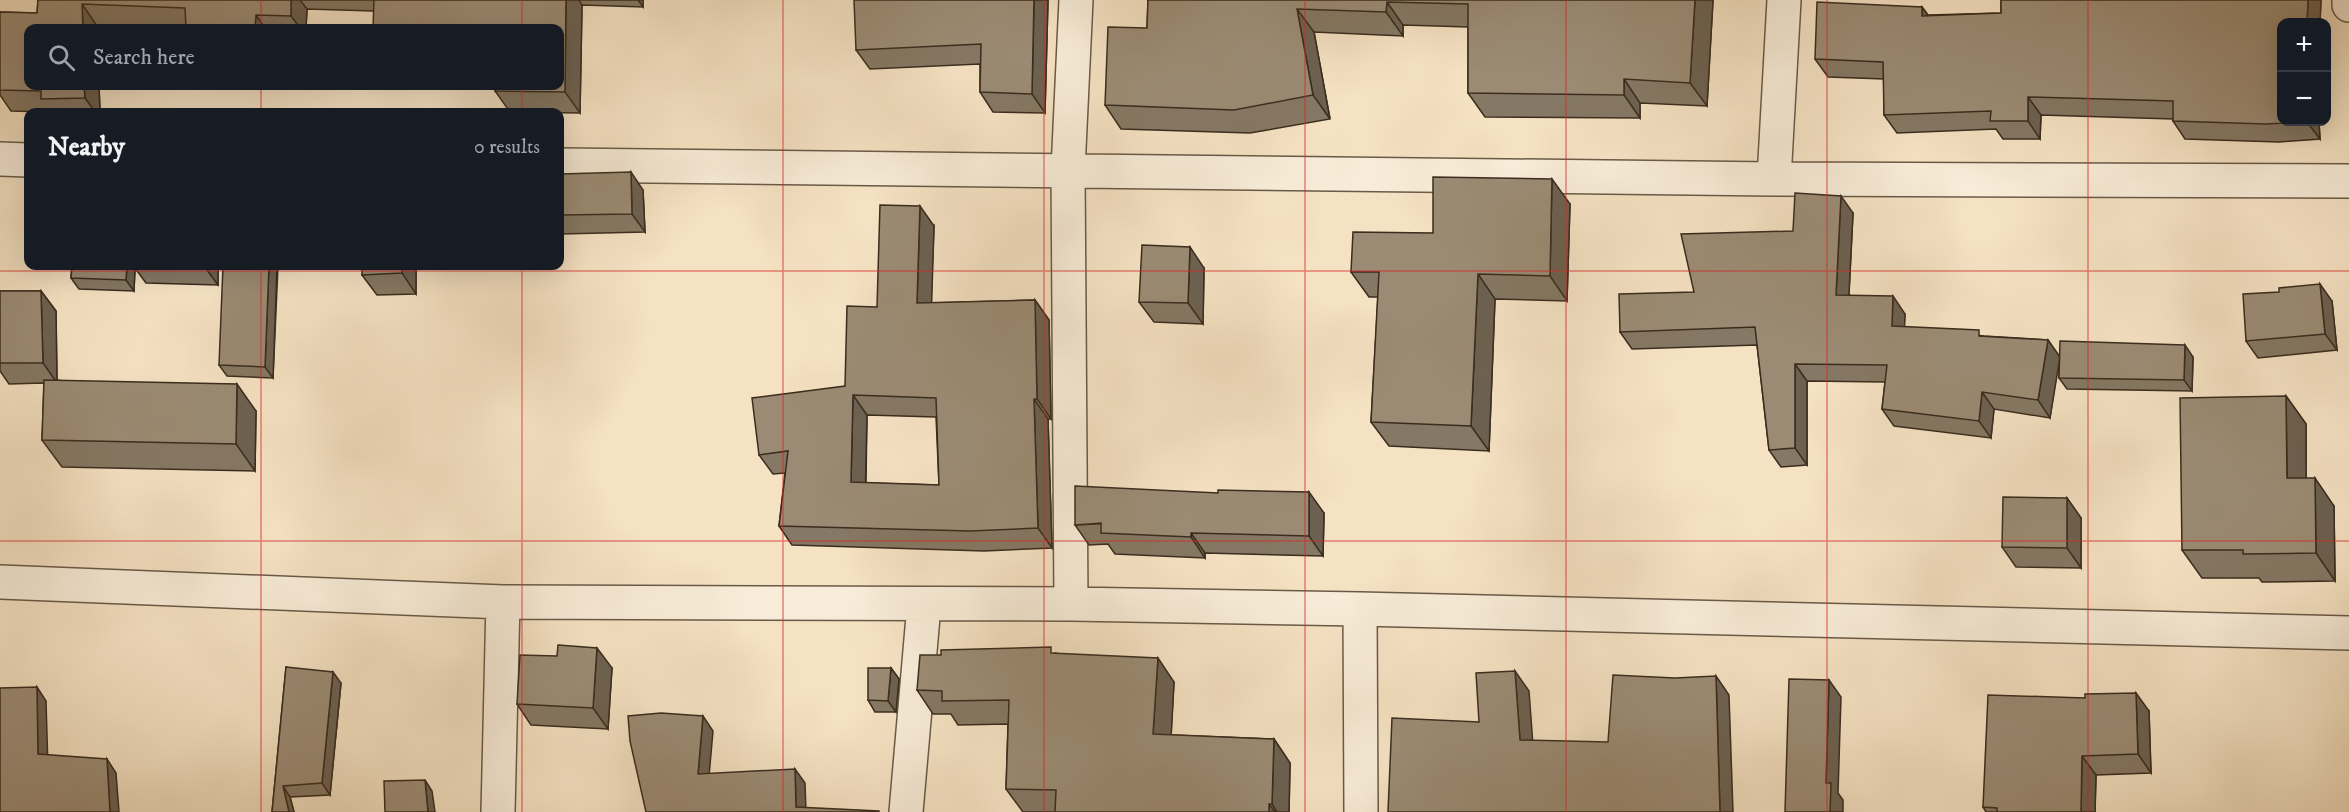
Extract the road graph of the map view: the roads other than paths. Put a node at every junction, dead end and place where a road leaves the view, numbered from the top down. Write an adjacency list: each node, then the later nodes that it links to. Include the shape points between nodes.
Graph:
1 (1076, 0): 8 (street)
2 (1784, 0): 9 (street)
3 (2349, 0): 4 (street)
4 (2349, 5)
5 (0, 159): 6 (street)
6 (24, 160)
7 (564, 165): 8 (street)
8 (1068, 170): 9 (street); 13 (street)
9 (1774, 179): 10 (street)
10 (2349, 181)
11 (0, 582): 12 (street)
12 (503, 602): 14 (street); 17 (street)
13 (1071, 604): 14 (street); 15 (street)
14 (924, 605): 18 (street)
15 (1360, 609): 16 (street); 19 (street)
16 (2349, 633)
17 (498, 812)
18 (906, 812)
19 (1361, 812)

